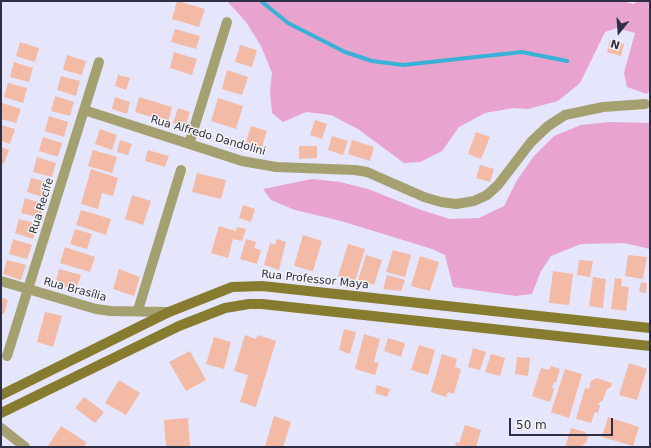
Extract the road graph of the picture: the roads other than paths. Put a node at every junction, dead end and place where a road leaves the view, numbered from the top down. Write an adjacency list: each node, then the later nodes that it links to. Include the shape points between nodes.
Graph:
1 (226, 22): 5 (street)
2 (99, 62): 4 (street, Rua Recife)
3 (645, 104): 5 (street, Rua Alfredo Dandolini, via 603,107 565,115 531,142 498,185 487,195 474,201 456,204 424,197 366,172 259,165)
4 (84, 110): 5 (street, Rua Alfredo Dandolini); 8 (street, Rua Recife)
5 (189, 144)
6 (181, 170): 11 (street)
7 (1, 281): 8 (street, Rua Brasília)
8 (28, 289): 11 (street, Rua Brasília, via 96,309); 20 (street, Rua Recife)
9 (319, 292): 10 (main road, Rua Professor Maya); 12 (main road); 13 (main road, Rua Professor Maya, via 262,286 232,287)
10 (441, 305): 14 (main road); 15 (main road, Rua Professor Maya)
11 (138, 310): 13 (street, Rua Brasília)
12 (318, 310): 14 (main road); 16 (main road, via 249,304 225,308)
13 (169, 312): 16 (main road); 21 (main road, Rua Professor Maya)
14 (440, 323): 18 (main road)
15 (621, 325): 17 (main road, Rua Professor Maya); 18 (main road)
16 (179, 326): 22 (main road)
17 (650, 328)
18 (619, 343): 19 (main road)
19 (650, 346)
20 (7, 356)
21 (79, 357): 22 (main road); 23 (main road, Rua Professor Maya)
22 (87, 372): 24 (main road)
23 (1, 395)
24 (1, 413)
25 (1, 428): 26 (street)
26 (25, 447)

